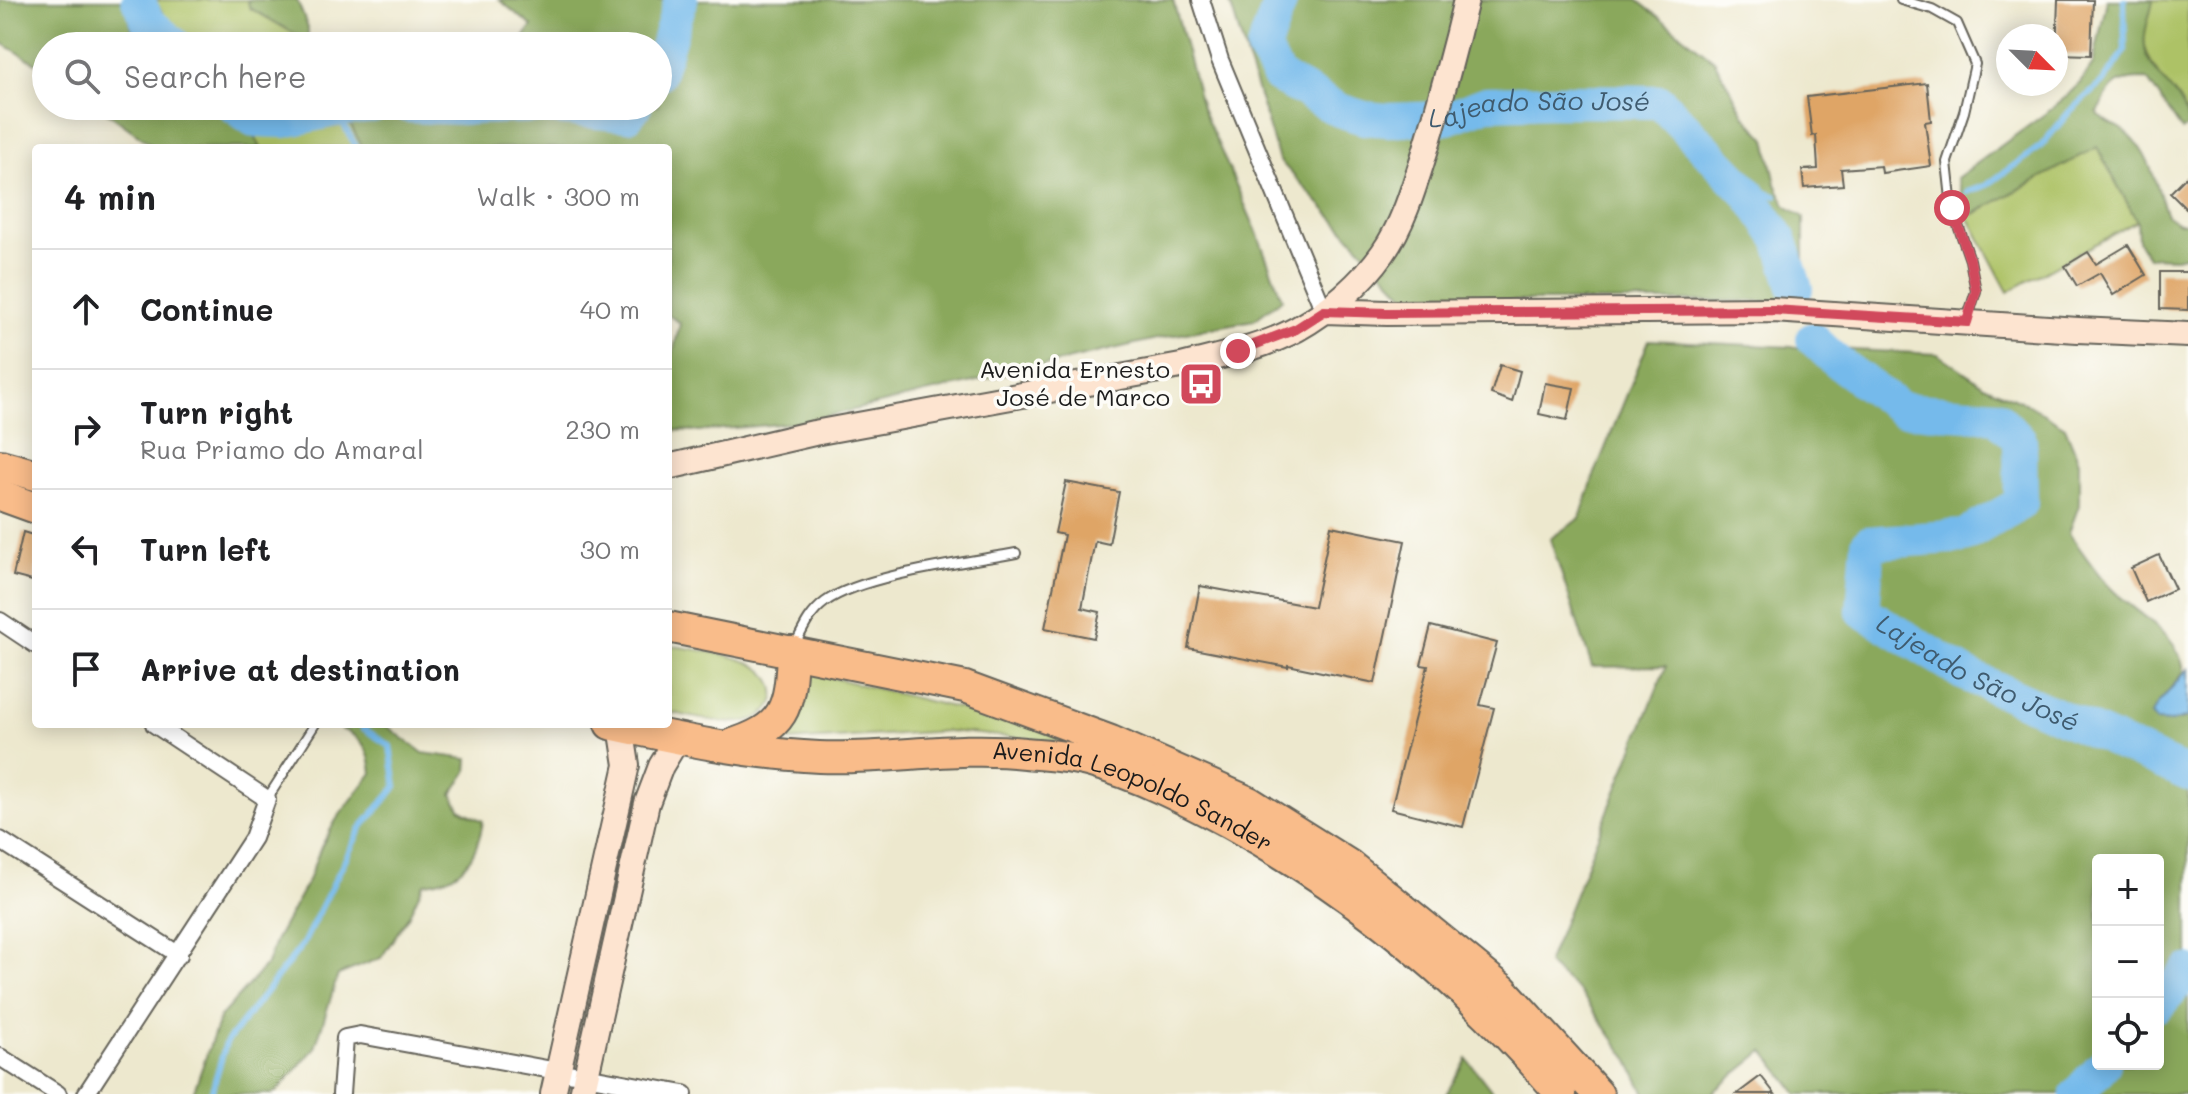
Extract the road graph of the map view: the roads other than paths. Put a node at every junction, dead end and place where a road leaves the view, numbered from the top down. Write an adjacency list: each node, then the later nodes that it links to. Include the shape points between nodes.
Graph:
1 (1201, 0): 4 (street, via 1220,60)
2 (1466, 0): 4 (street, via 1405,213 1383,253)
3 (1901, 0): 5 (lane, via 1957,23 1975,64 1947,162 1952,208 1976,291)
4 (1324, 311): 5 (street, via 1773,310); 8 (street, via 1270,340 1181,366 814,433)
5 (1967, 322): 6 (street)
6 (2188, 335)
7 (0, 465): 9 (highway)
8 (672, 466)
9 (32, 474)
10 (0, 495): 11 (highway)
11 (32, 507)
12 (1016, 553): 16 (lane, via 860,585 809,616)
13 (0, 621): 15 (street)
14 (672, 628): 16 (highway, Avenida Leopoldo Sander)
15 (32, 642)
16 (792, 651): 22 (highway, via 787,704 779,718 764,732); 34 (highway, Avenida Leopoldo Sander, via 965,687 1111,741 1249,802 1349,865 1468,960 1503,990)
17 (160, 728): 23 (street)
18 (312, 728): 23 (lane)
19 (617, 728): 27 (street, via 627,765)
20 (630, 728): 21 (highway, Avenida Leopoldo Sander)
21 (678, 738): 22 (highway, Avenida Leopoldo Sander); 28 (street, via 647,803)
22 (724, 747): 33 (highway, Avenida Leopoldo Sander, via 822,757 982,749 1024,753 1091,762 1169,790 1297,862 1395,932 1469,996)
23 (267, 799): 25 (street, via 253,838)
24 (0, 840): 25 (street)
25 (179, 955): 30 (street)
26 (0, 1057): 29 (street)
27 (555, 1083): 28 (street); 31 (street, via 360,1035 345,1038)
28 (583, 1086): 32 (street)
29 (58, 1094)
30 (86, 1094)
31 (341, 1094)
32 (684, 1094)
33 (1561, 1094)
34 (1598, 1094)

